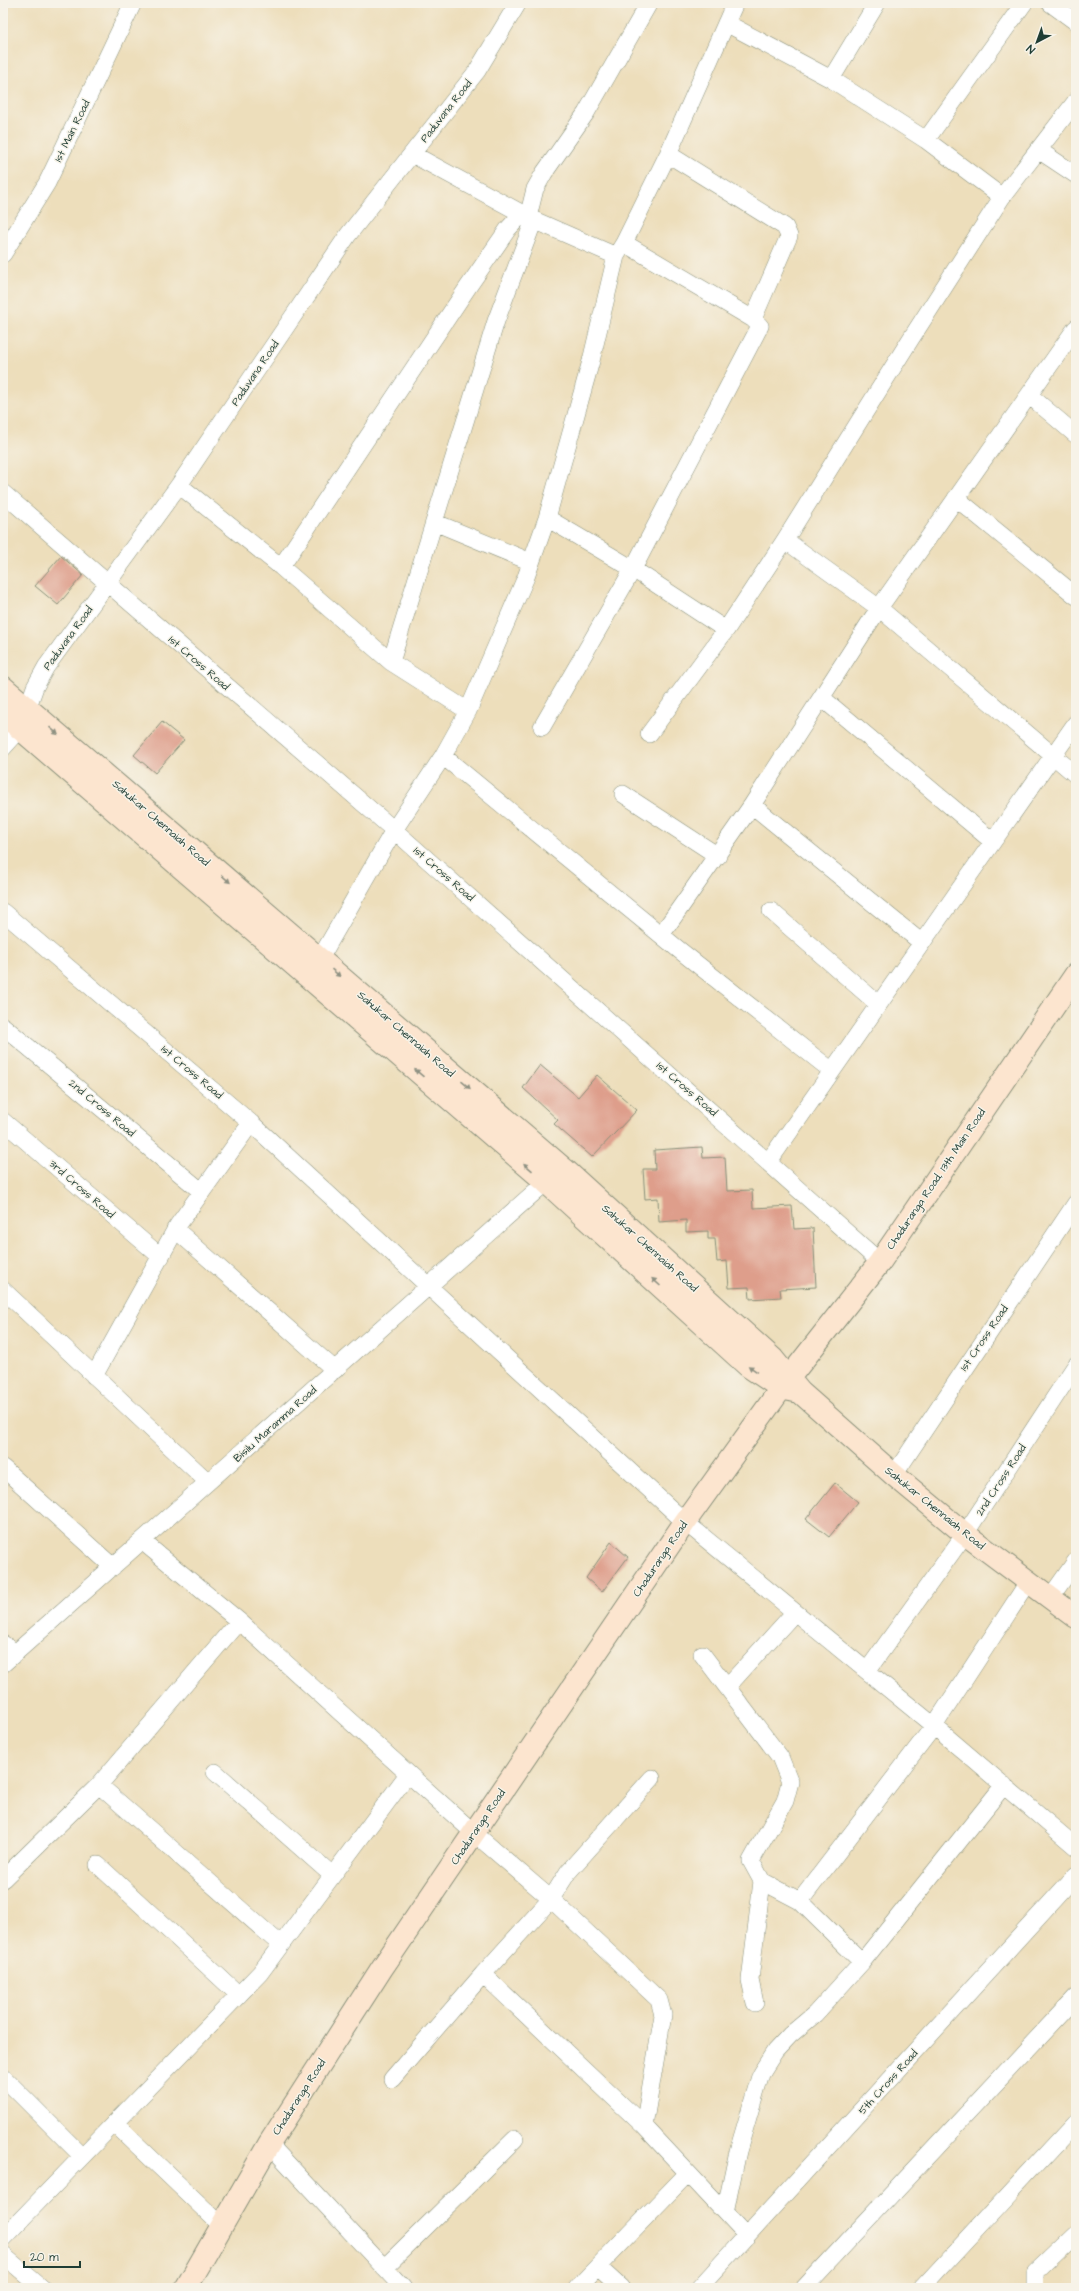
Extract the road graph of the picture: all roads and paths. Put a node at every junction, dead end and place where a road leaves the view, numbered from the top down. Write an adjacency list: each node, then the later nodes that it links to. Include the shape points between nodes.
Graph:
1 (133, 3): 20 (street, 1st Main Road, via 47,183)
2 (518, 3): 14 (street, Paduvana Road, via 477,71)
3 (649, 3): 18 (street, via 586,112 544,173 535,189)
4 (735, 3): 9 (street)
5 (877, 3): 10 (street)
6 (1024, 3): 12 (street)
7 (1050, 3): 8 (street)
8 (1076, 22)
9 (726, 23): 10 (street); 15 (street)
10 (831, 80): 12 (street)
11 (1076, 101): 13 (street)
12 (926, 140): 17 (street)
13 (1040, 150): 16 (street); 17 (street)
14 (412, 154): 18 (street); 25 (street, Paduvana Road, via 348,235)
15 (668, 154): 19 (street); 21 (street, via 785,227 789,236)
16 (1076, 175)
17 (1002, 197): 30 (street)
18 (528, 217): 19 (street); 29 (street); 32 (street, via 508,229)
19 (620, 249): 21 (street); 28 (street)
20 (3, 254)
21 (753, 319): 33 (street, via 760,326)
22 (1076, 328): 23 (street)
23 (1029, 395): 24 (street); 27 (street)
24 (1076, 435)
25 (179, 485): 32 (street); 34 (street, Paduvana Road)
26 (3, 493): 34 (street, 1st Cross Road)
27 (956, 498): 35 (street); 36 (street)
28 (547, 518): 31 (street); 33 (street)
29 (434, 522): 31 (street); 38 (street)
30 (785, 540): 36 (street); 37 (street)
31 (532, 562): 42 (street)
32 (281, 567): 38 (street)
33 (633, 569): 37 (street); 45 (street)
34 (107, 584): 41 (street, Paduvana Road, via 46,667 35,687); 54 (street, 1st Cross Road)
35 (1076, 596)
36 (879, 608): 40 (street); 50 (street)
37 (726, 630): 47 (street)
38 (391, 662): 42 (street)
39 (3, 687): 41 (street, Sahukar Chennaiah Road)
40 (822, 698): 53 (street); 55 (street)
41 (28, 709): 46 (street, Paduvana Road); 61 (street, Sahukar Chennaiah Road, one-way to 61)
42 (468, 711): 49 (street)
43 (3, 714): 46 (street, Sahukar Chennaiah Road)
44 (1076, 723): 50 (street)
45 (542, 726)
46 (20, 729): 48 (street, Paduvana Road); 61 (street, Sahukar Chennaiah Road)
47 (649, 734)
48 (3, 748)
49 (443, 756): 54 (street); 59 (street)
50 (1052, 756): 51 (street); 55 (street)
51 (1076, 775)
52 (623, 794): 56 (street)
53 (752, 805): 56 (street); 60 (street)
54 (394, 830): 61 (street); 68 (street, 1st Cross Road)
55 (992, 841): 60 (street)
56 (718, 856): 59 (street)
57 (771, 911): 63 (street)
58 (3, 912): 67 (street, 1st Cross Road)
59 (661, 935): 65 (street)
60 (922, 943): 63 (street)
61 (314, 968): 69 (street, Sahukar Chennaiah Road, one-way to 61); 80 (street, Sahukar Chennaiah Road, one-way to 80, via 564,1169 773,1360)
62 (1076, 974): 74 (street, Chaduranga Road, 13th Main Road)
63 (878, 1004): 65 (street)
64 (3, 1026): 70 (street, 2nd Cross Road)
65 (832, 1071): 68 (street)
66 (3, 1122): 73 (street, 3rd Cross Road)
67 (251, 1123): 70 (street); 75 (street, 1st Cross Road)
68 (769, 1161): 74 (street, 1st Cross Road)
69 (546, 1182): 75 (street, Bisilu Maramma Road); 80 (street, Sahukar Chennaiah Road, one-way to 69, via 748,1366)
70 (201, 1191): 72 (street)
71 (1076, 1203): 82 (street, 1st Cross Road)
72 (175, 1229): 73 (street); 78 (street)
73 (161, 1257): 79 (street)
74 (880, 1262): 80 (street, Chaduranga Road, 13th Main Road)
75 (429, 1287): 78 (street, Bisilu Maramma Road); 84 (street, 1st Cross Road)
76 (3, 1290): 79 (street)
77 (1076, 1365): 85 (street, 2nd Cross Road)
78 (335, 1370): 83 (street, Bisilu Maramma Road)
79 (94, 1376): 83 (street)
80 (790, 1386): 82 (street, Sahukar Chennaiah Road); 84 (street, Chaduranga Road)
81 (3, 1468): 88 (street)
82 (894, 1475): 85 (street, Sahukar Chennaiah Road)
83 (208, 1482): 86 (street, Bisilu Maramma Road)
84 (685, 1522): 91 (street, 1st Cross Road); 105 (street, Chaduranga Road)
85 (966, 1534): 89 (street, Sahukar Chennaiah Road); 97 (street, 2nd Cross Road)
86 (142, 1541): 88 (street, Bisilu Maramma Road); 93 (street)
87 (1076, 1561): 90 (street)
88 (113, 1567): 94 (street, Bisilu Maramma Road)
89 (1029, 1581): 90 (street, Sahukar Chennaiah Road); 99 (street)
90 (1050, 1598): 92 (street, Sahukar Chennaiah Road)
91 (795, 1612): 97 (street, 1st Cross Road); 98 (street)
92 (1076, 1617)
93 (239, 1621): 101 (street); 103 (street)
94 (10, 1648): 96 (street, Bisilu Maramma Road)
95 (702, 1654): 98 (street)
96 (3, 1664)
97 (867, 1671): 99 (street, 1st Cross Road)
98 (727, 1687): 111 (street, via 780,1757 790,1782 784,1801 751,1861)
99 (934, 1726): 104 (street, 1st Cross Road); 113 (street)
100 (215, 1772): 108 (street)
101 (408, 1774): 105 (street); 108 (street)
102 (652, 1778): 112 (street, via 568,1872)
103 (99, 1785): 110 (street); 114 (street)
104 (1004, 1785): 106 (street, 1st Cross Road); 115 (street)
105 (474, 1833): 112 (street); 126 (street, Chaduranga Road, via 382,1968)
106 (1076, 1847)
107 (98, 1865): 117 (street)
108 (332, 1875): 114 (street)
109 (1076, 1875): 132 (street, 5th Cross Road)
110 (3, 1879)
111 (762, 1881): 113 (street); 119 (street, via 750,1980)
112 (551, 1899): 116 (street); 124 (street, via 659,2000 662,2015)
113 (800, 1902): 115 (street)
114 (281, 1944): 117 (street, via 260,1973)
115 (862, 1962): 129 (street, via 815,2014 790,2035 761,2073 738,2151)
116 (483, 1974): 121 (street); 124 (street)
117 (239, 1995): 123 (street)
118 (1076, 1997): 143 (street)
119 (755, 2003)
120 (3, 2077): 127 (street)
121 (392, 2079)
122 (1076, 2122): 144 (street)
123 (114, 2123): 127 (street); 130 (street)
124 (644, 2126): 128 (street)
125 (515, 2138): 136 (street)
126 (270, 2144): 130 (street, Chaduranga Road); 136 (street)
127 (82, 2156): 133 (street)
128 (688, 2173): 129 (street); 135 (street)
129 (725, 2212): 132 (street)
130 (222, 2226): 138 (street, Chaduranga Road)
131 (1076, 2234): 145 (street, via 1035,2273)
132 (747, 2236): 142 (street, 5th Cross Road)
133 (3, 2238)
134 (3, 2255): 137 (street)
135 (598, 2267): 140 (street); 141 (street)
136 (384, 2268): 139 (street)
137 (42, 2288)
138 (186, 2288)
139 (403, 2288)
140 (577, 2288)
141 (621, 2288)
142 (699, 2288)
143 (804, 2288)
144 (922, 2288)
145 (1035, 2288)

